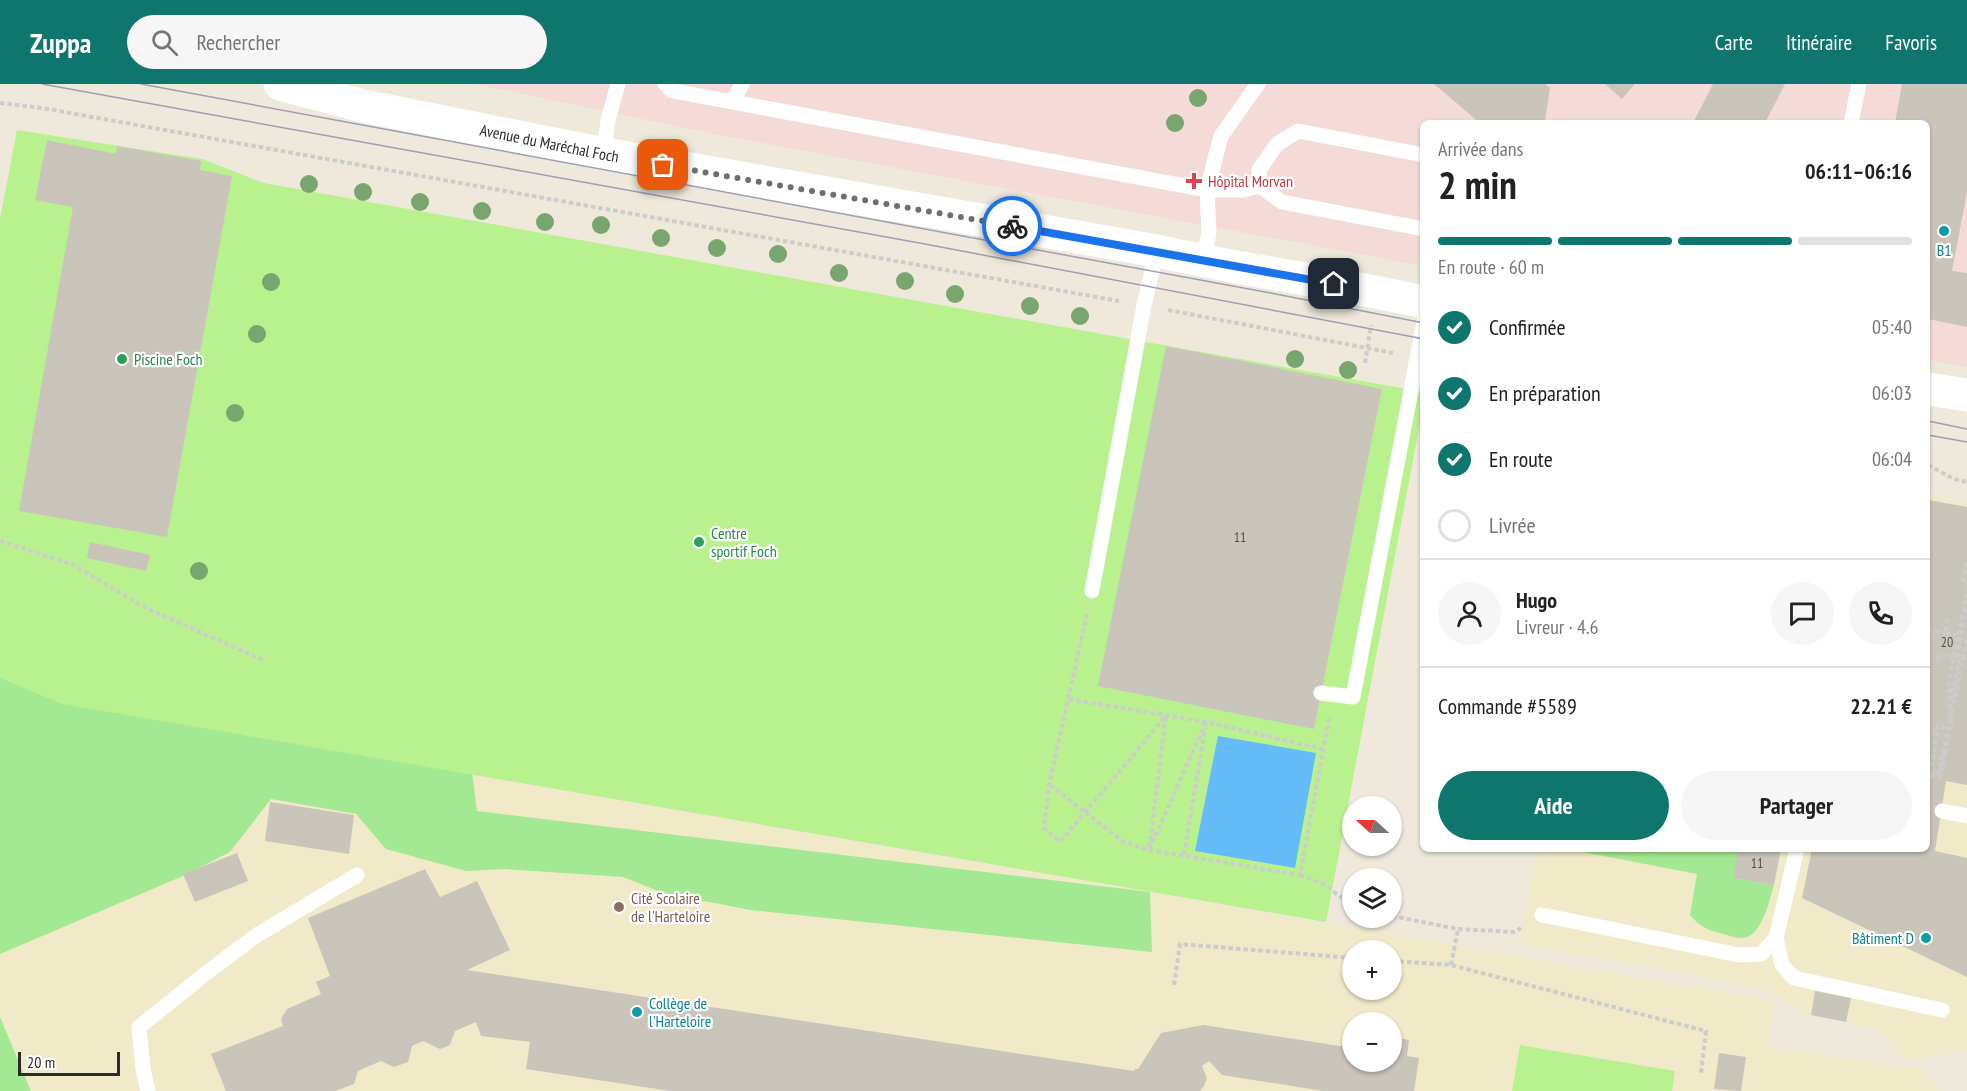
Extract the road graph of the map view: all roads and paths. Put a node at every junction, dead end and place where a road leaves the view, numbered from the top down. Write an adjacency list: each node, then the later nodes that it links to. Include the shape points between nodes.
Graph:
1 (280, 84): 10 (main road, Avenue du Maréchal Foch, via 363,106)
2 (618, 84): 10 (lane)
3 (665, 84): 7 (lane, via 673,91)
4 (742, 84): 7 (lane)
5 (1258, 84): 13 (lane, via 1221,136)
6 (1859, 84): 9 (lane)
7 (733, 102): 13 (lane)
8 (0, 103): 18 (path)
9 (1852, 120)
10 (604, 154): 15 (main road, Avenue du Maréchal Foch)
11 (1420, 154): 12 (lane, via 1298,131 1277,144 1259,170)
12 (1260, 186): 13 (lane); 14 (lane, via 1282,202)
13 (1207, 190): 16 (lane, via 1209,232)
14 (1420, 228)
15 (1157, 251): 16 (main road, Avenue du Maréchal Foch); 18 (lane)
16 (1203, 261): 17 (main road, Avenue du Maréchal Foch)
17 (1420, 301)
18 (1144, 305): 20 (path); 28 (lane)
19 (1420, 340): 20 (lane)
20 (1416, 358): 43 (lane, via 1353,698)
21 (1930, 388): 22 (main road)
22 (1967, 395)
23 (1930, 466): 24 (path)
24 (1967, 482)
25 (0, 541): 42 (path, via 74,565 144,607)
26 (1967, 563): 27 (path, via 1963,584)
27 (1967, 584)
28 (1092, 591): 44 (path)
29 (1967, 595): 35 (path)
30 (1967, 606): 36 (path, via 1957,656 1963,658 1940,779)
31 (1967, 614): 38 (path)
32 (1947, 619): 34 (path)
33 (1930, 632): 34 (path)
34 (1945, 633): 35 (path)
35 (1958, 635): 39 (path)
36 (1967, 636)
37 (1949, 639): 38 (path)
38 (1962, 641): 40 (path)
39 (1954, 656): 40 (path); 41 (path, via 1939,656); 51 (path, via 1941,772)
40 (1963, 657): 47 (path)
41 (1938, 660)
42 (265, 662)
43 (1327, 694): 48 (path)
44 (1069, 699): 45 (path); 52 (path)
45 (1166, 716): 46 (path); 54 (path); 56 (path)
46 (1206, 722): 48 (path); 56 (path); 58 (path)
47 (1946, 728): 49 (path, via 1938,726); 50 (path, via 1938,772)
48 (1323, 749): 60 (path)
49 (1930, 766)
50 (1930, 771)
51 (1930, 777)
52 (1049, 784): 54 (path); 54 (path, via 1044,828 1060,842)
53 (1942, 811): 55 (lane)
54 (1085, 814): 56 (path, via 1124,842)
55 (1967, 816)
56 (1149, 850): 58 (path)
57 (1796, 852): 65 (lane)
58 (1184, 855): 60 (path)
59 (357, 875): 72 (lane, via 257,935 140,1027)
60 (1300, 875): 61 (path, via 1324,884)
61 (1342, 898)
62 (1542, 915): 64 (path, via 1514,932); 65 (lane, via 1739,955 1761,954)
63 (1402, 918): 64 (path)
64 (1458, 929): 68 (path)
65 (1776, 938): 70 (lane, via 1782,965 1794,978)
66 (1342, 957): 69 (path, via 1180,944)
67 (1402, 962): 68 (path)
68 (1450, 965): 71 (path, via 1706,1031)
69 (1174, 985)
70 (1942, 1010)
71 (1701, 1073)
72 (148, 1091)

